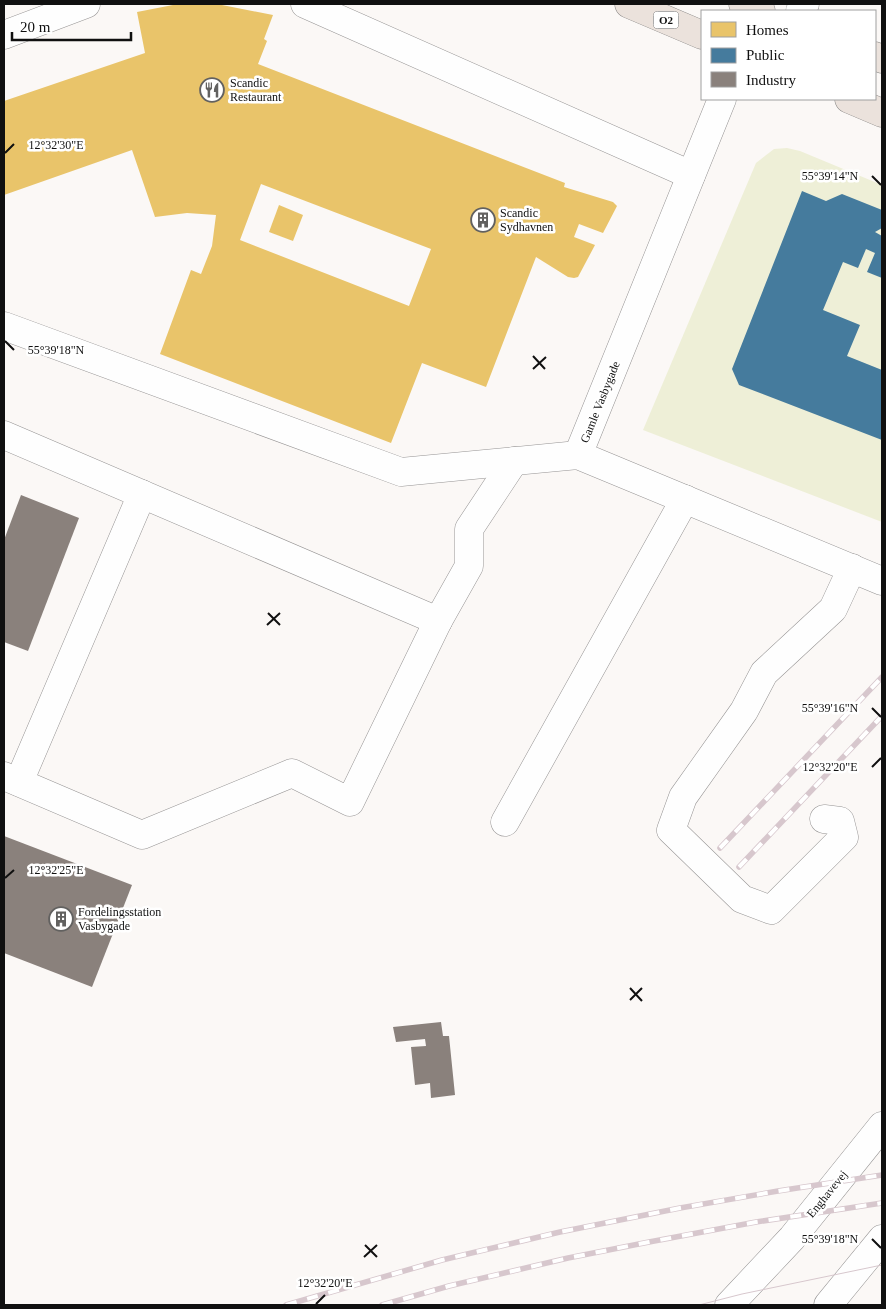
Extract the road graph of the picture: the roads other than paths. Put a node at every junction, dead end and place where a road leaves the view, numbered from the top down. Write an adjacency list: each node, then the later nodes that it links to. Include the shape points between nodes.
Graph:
1 (86, 4): 6 (street)
2 (305, 4): 11 (street)
3 (629, 4): 7 (main road, O2)
4 (743, 4): 5 (main road)
5 (758, 10)
6 (4, 35)
7 (701, 35)
8 (722, 100): 11 (street, Gamle Vasbygade)
9 (851, 100): 10 (main road)
10 (882, 113)
11 (691, 175): 14 (street, Gamle Vasbygade)
12 (4, 326): 15 (street, via 402,472)
13 (4, 435): 16 (street)
14 (578, 455): 15 (street); 17 (street, Gamle Vasbygade)
15 (514, 461): 20 (street, via 469,529 469,566)
16 (142, 494): 20 (street); 21 (street)
17 (685, 499): 18 (street, Gamle Vasbygade); 23 (street)
18 (852, 568): 19 (street, Gamle Vasbygade); 22 (street, via 834,610 764,673 744,711 684,797 671,830 742,899 771,910 844,837 840,820)
19 (882, 581)
20 (438, 621): 21 (street, via 350,802 292,773 142,835)
21 (11, 779)
22 (824, 819)
23 (505, 822)
24 (882, 1126): 26 (street, Enghavevej, via 792,1238)
25 (882, 1240): 27 (street)
26 (729, 1305)
27 (828, 1305)

